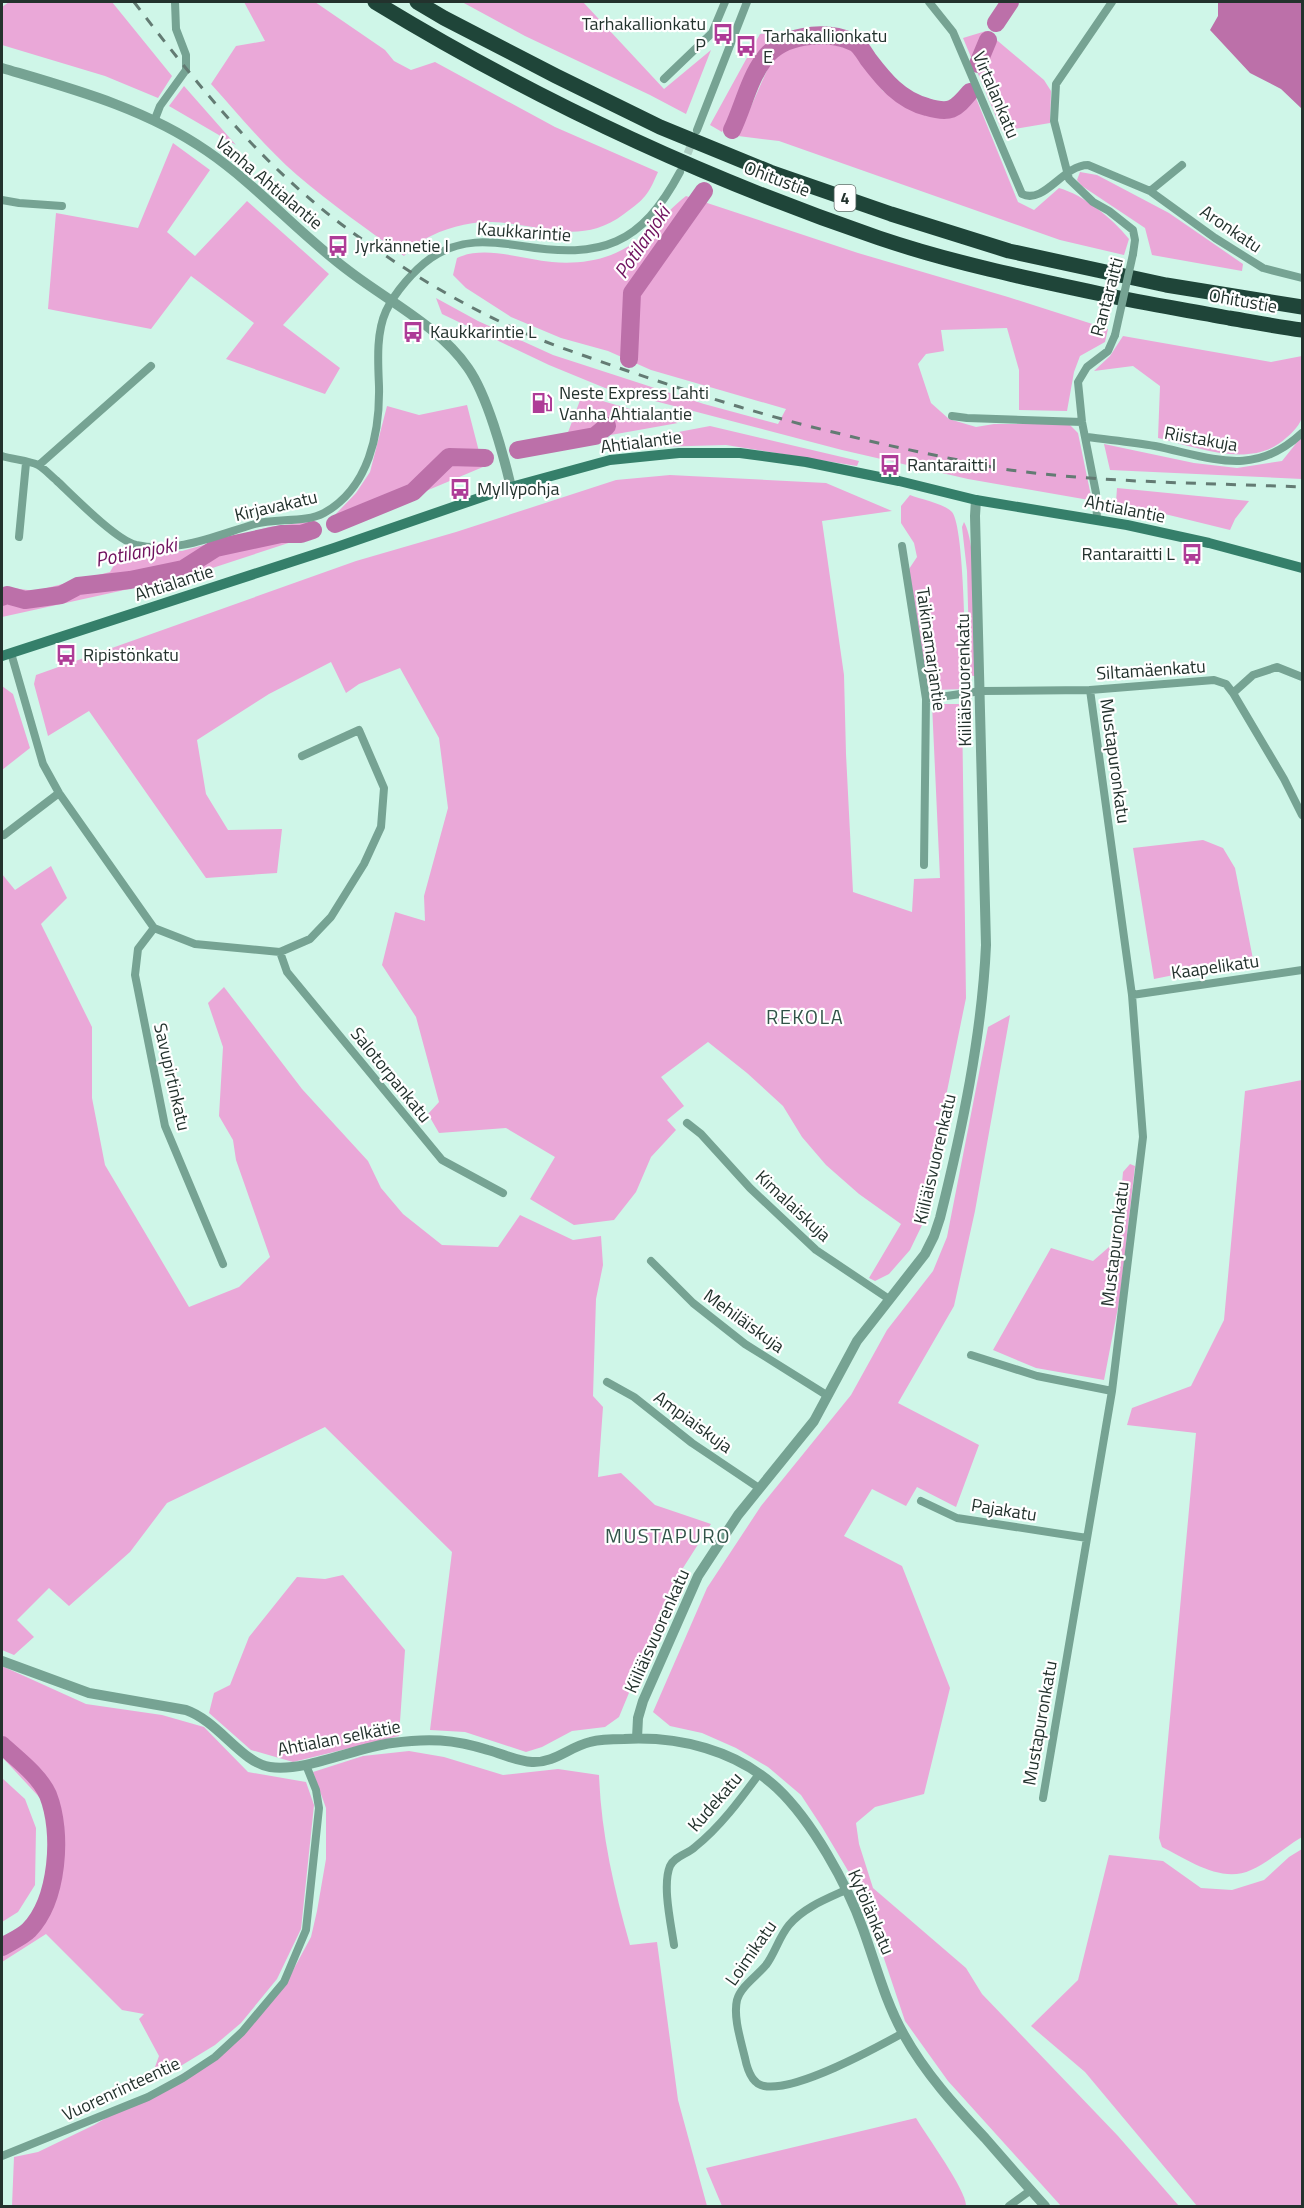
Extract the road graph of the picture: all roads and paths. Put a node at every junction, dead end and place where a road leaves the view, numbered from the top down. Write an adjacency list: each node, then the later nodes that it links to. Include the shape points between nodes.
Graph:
1 (175, 2): 10 (street, via 176,29 186,55 186,70)
2 (375, 2): 21 (highway, Ohitustie / 4, via 545,99 758,193 881,238 1003,273 1162,307)
3 (417, 2): 20 (highway, Ohitustie / 4, via 660,127 770,172 891,214 1009,251 1166,285)
4 (725, 2): 9 (street, via 712,33)
5 (747, 2): 11 (street)
6 (928, 2): 14 (street, Virtalankatu, via 953,32 1022,194 1034,196)
7 (1112, 2): 14 (street, via 1056,84 1054,121)
8 (2, 68): 10 (street, Vanha Ahtialantie)
9 (664, 78)
10 (155, 119): 19 (street, Vanha Ahtialantie, via 207,151 347,270)
11 (697, 130)
12 (1182, 165): 15 (street)
13 (680, 172): 19 (street, Kaukkarintie, via 649,219 629,235 605,246 578,251 478,241 458,244 431,258 413,274)
14 (1066, 172): 15 (street, Aronkatu, via 1088,165); 24 (street, Rantaraitti, bridge, via 1092,202 1133,230 1135,240 1115,335 1108,351 1087,367 1078,382)
15 (1150, 191): 18 (street, Aronkatu, via 1263,268)
16 (2, 200): 17 (street)
17 (62, 206)
18 (1302, 278)
19 (392, 303): 29 (street, Kirjavakatu, via 380,340 374,446 365,471 336,505 321,514 259,523 183,545 147,547 132,544 117,534); 30 (street, Vanha Ahtialantie, via 447,343 470,370 492,423)
20 (1302, 306)
21 (1302, 330)
22 (151, 366): 29 (street)
23 (952, 416): 24 (street)
24 (1082, 422): 26 (street, Rantaraitti)
25 (1302, 433): 26 (street, Riistakuja, via 1282,450 1255,460 1231,462)
26 (1087, 437): 32 (street, Rantaraitti)
27 (2, 456): 28 (street)
28 (26, 463): 29 (street); 33 (street)
29 (39, 465)
30 (511, 487): 31 (main road, Ahtialantie, via 610,460 679,453 741,453 806,462); 36 (main road, Ahtialantie)
31 (976, 500): 32 (main road, Ahtialantie); 39 (street, Kiiliäisvuorenkatu)
32 (1097, 520): 35 (main road, Ahtialantie, via 1209,543)
33 (19, 537)
34 (902, 546): 41 (street, Taikinamarjantie)
35 (1302, 568)
36 (6, 655): 43 (street, via 43,764)
37 (1302, 677): 40 (street, via 1277,667 1253,675)
38 (1090, 690): 39 (street, Siltamäenkatu); 40 (street, Siltamäenkatu, via 1214,680 1226,684); 50 (street, Mustapuronkatu)
39 (981, 691): 41 (street, Siltamäenkatu); 55 (street, Kiiliäisvuorenkatu, via 986,945 981,1019 934,1236)
40 (1233, 693): 44 (street)
41 (926, 699): 46 (street, Taikinamarjantie)
42 (303, 756): 48 (street, via 359,730 384,788 381,827 364,864 331,916 310,939)
43 (59, 793): 45 (street); 47 (street)
44 (1302, 815)
45 (4, 835)
46 (924, 865)
47 (154, 928): 48 (street, via 195,944); 54 (street, Savupirtinkatu, via 138,949 135,975 165,1126)
48 (280, 952): 52 (street, Salotorpankatu, via 288,972 442,1160)
49 (1302, 970): 50 (street, Kaapelikatu)
50 (1132, 995): 58 (street, Mustapuronkatu, via 1143,1137)
51 (687, 1123): 55 (street, Kimalaiskuja, via 816,1250)
52 (503, 1193)
53 (651, 1261): 59 (street, Mehiläiskuja, via 693,1303 745,1344)
54 (223, 1264)
55 (889, 1299): 59 (street, Kiiliäisvuorenkatu, via 857,1341)
56 (971, 1355): 58 (street, via 1037,1376)
57 (607, 1382): 60 (street, Ampiaiskuja, via 634,1397 692,1443)
58 (1112, 1391): 62 (street, Mustapuronkatu)
59 (828, 1396): 60 (street, Kiiliäisvuorenkatu, via 814,1421)
60 (759, 1488): 64 (street, Kiiliäisvuorenkatu, via 698,1576 643,1701)
61 (921, 1501): 62 (street, Pajakatu, via 957,1518)
62 (1087, 1538): 68 (street, Mustapuronkatu)
63 (2, 1661): 66 (street, Ahtialan selkätie, via 89,1693 199,1715 266,1767)
64 (637, 1738): 65 (street, Kytölänkatu); 67 (street, Kytölänkatu, via 699,1746)
65 (594, 1740): 66 (street, Ahtialan selkätie, via 549,1761 517,1760 465,1743 436,1739 360,1749)
66 (306, 1765): 72 (street, Vuorenrinteentie, via 319,1808 306,1930 284,1982 242,2032 215,2057 183,2078 147,2097)
67 (759, 1774): 69 (street, Kytölänkatu, via 807,1823); 70 (street, Kudekatu, via 714,1832 670,1865 668,1889)
68 (1043, 1798)
69 (846, 1890): 71 (street, Kytölänkatu); 71 (street, Loimikatu, via 793,1921 768,1963 742,1990 736,2009 746,2064 753,2079 762,2086 779,2086 828,2071)
70 (674, 1945)
71 (903, 2034): 73 (street, Kytölänkatu, via 929,2074)
72 (2, 2156)
73 (1030, 2190): 74 (street); 75 (street, Kytölänkatu)
74 (1009, 2206)
75 (1045, 2206)

